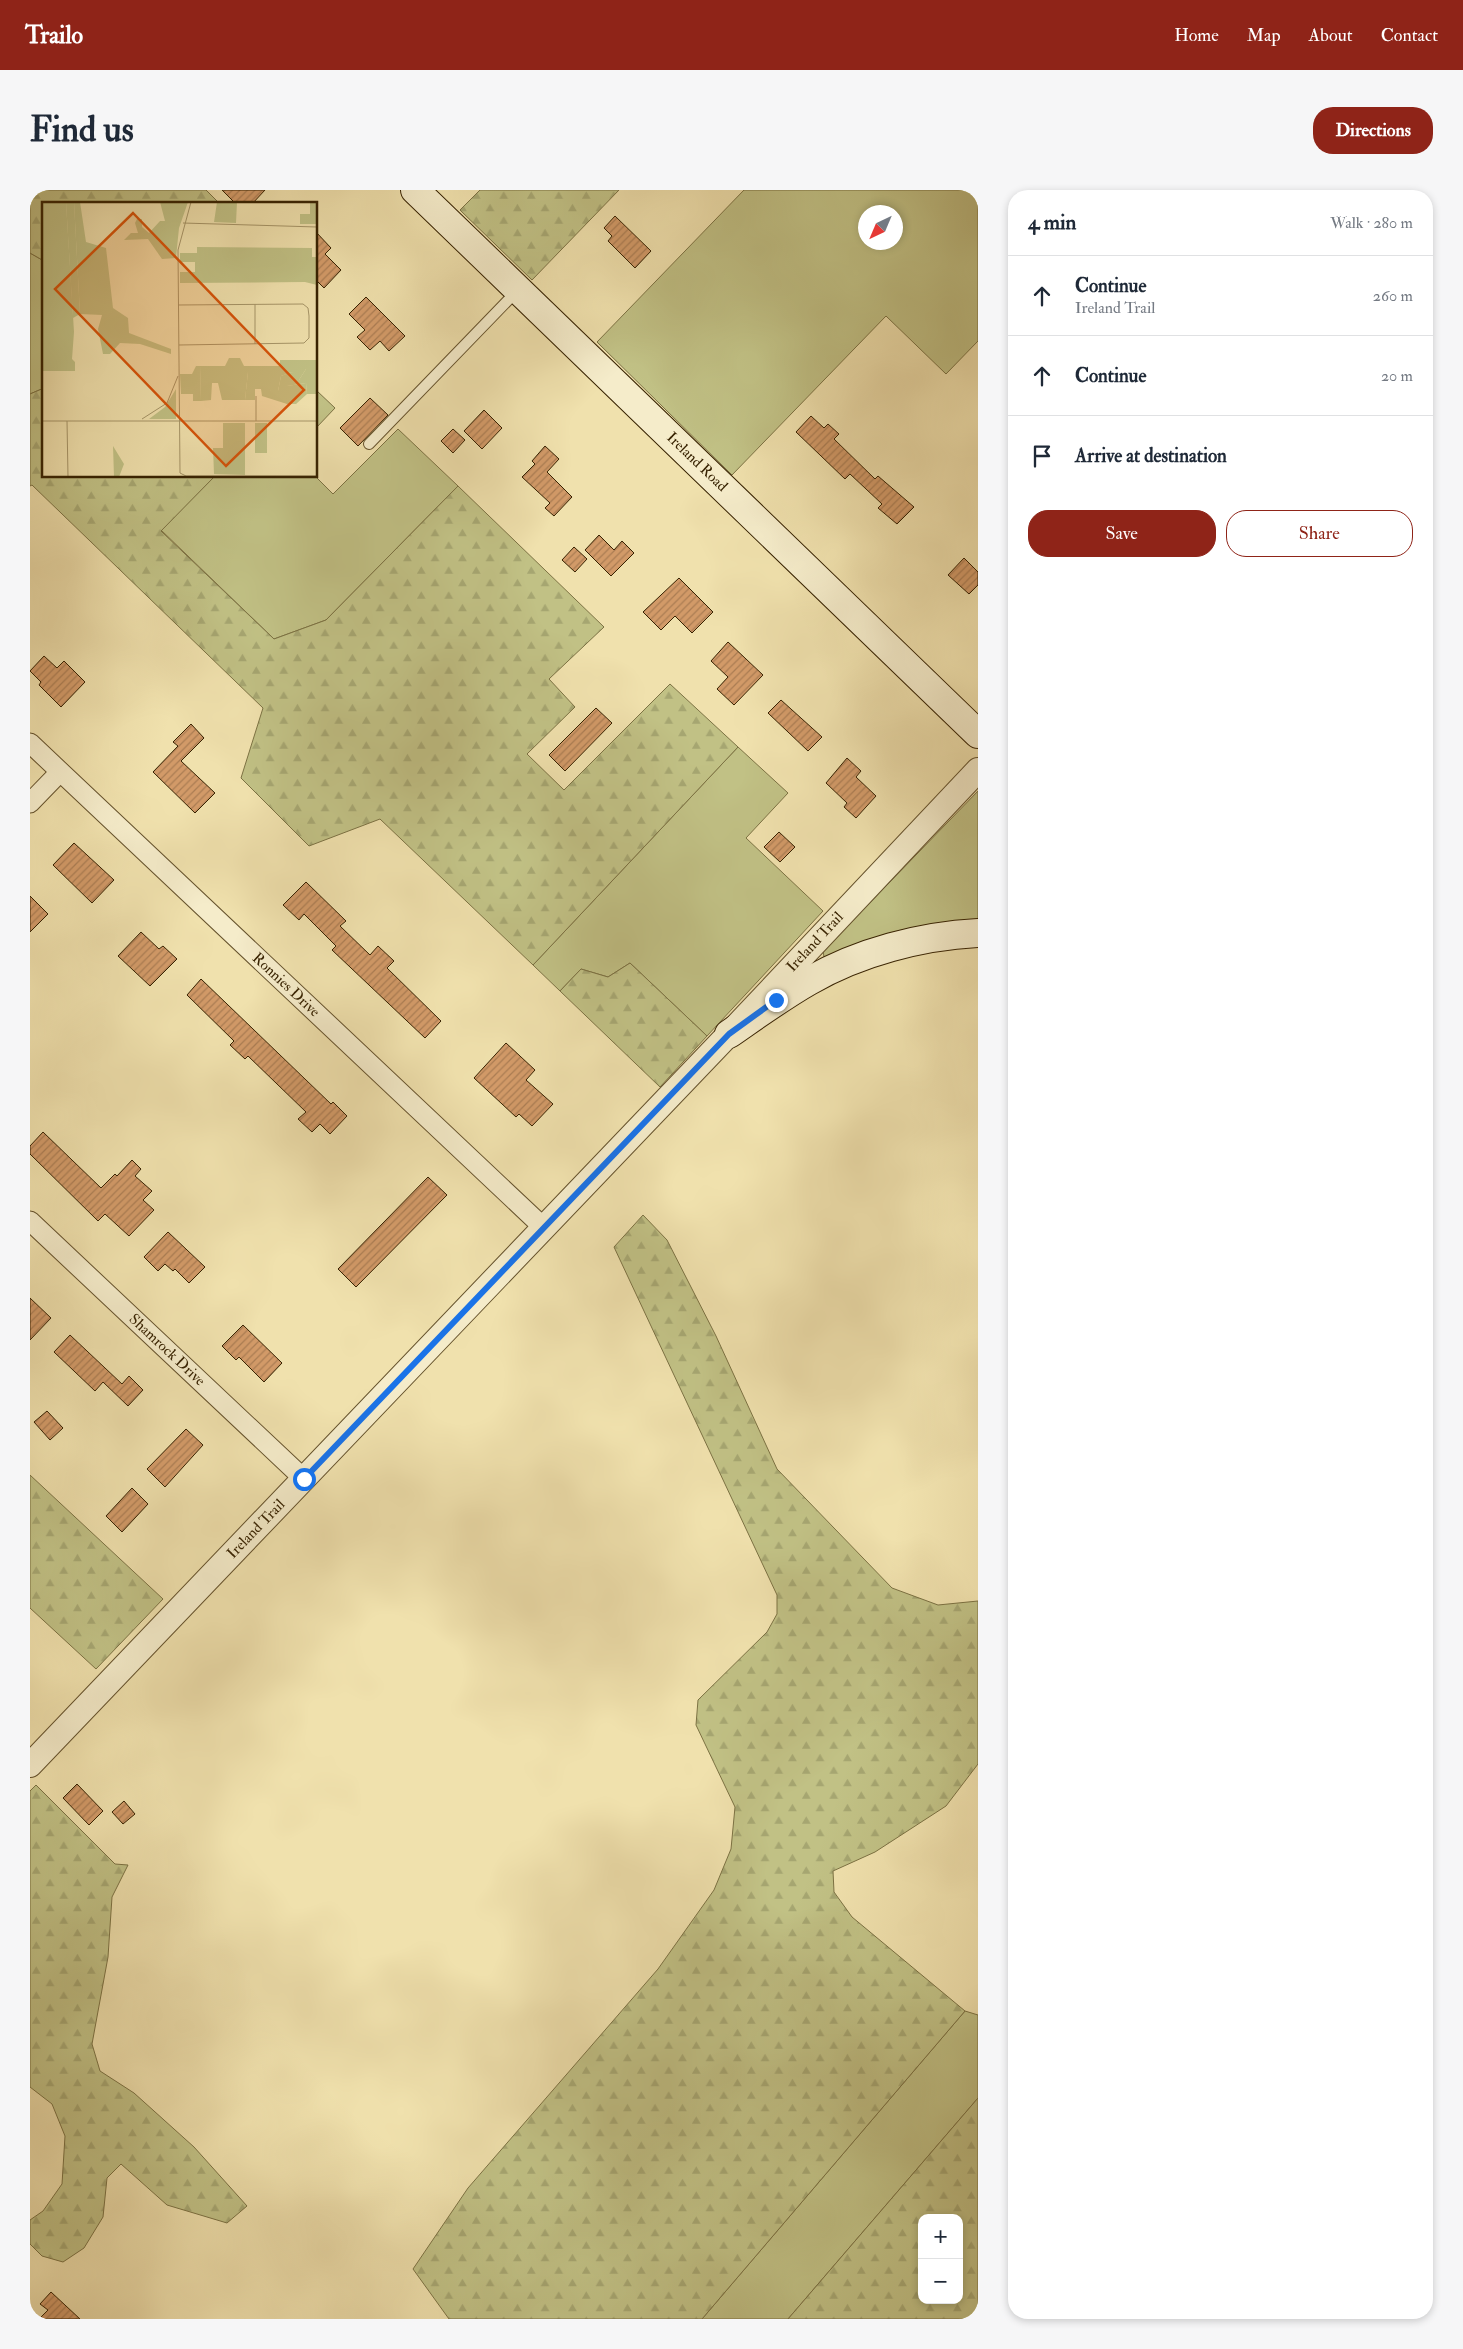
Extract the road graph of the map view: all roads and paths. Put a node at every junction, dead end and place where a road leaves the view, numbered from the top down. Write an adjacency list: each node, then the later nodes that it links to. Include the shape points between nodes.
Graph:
1 (415, 190): 2 (main road, Ireland Road)
2 (518, 290): 3 (lane); 4 (main road, Ireland Road)
3 (369, 444)
4 (978, 734)
5 (30, 743): 7 (street, Ronnies Drive)
6 (978, 770): 10 (street, Ireland Trail)
7 (60, 772): 8 (street); 12 (street, Ronnies Drive)
8 (30, 803)
9 (978, 933): 10 (main road, via 927,939 848,963 811,979)
10 (729, 1034): 12 (street, Ireland Trail)
11 (30, 1221): 13 (street, Shamrock Drive)
12 (543, 1227): 13 (street, Ireland Trail)
13 (304, 1479): 14 (street, Ireland Trail)
14 (30, 1765)

